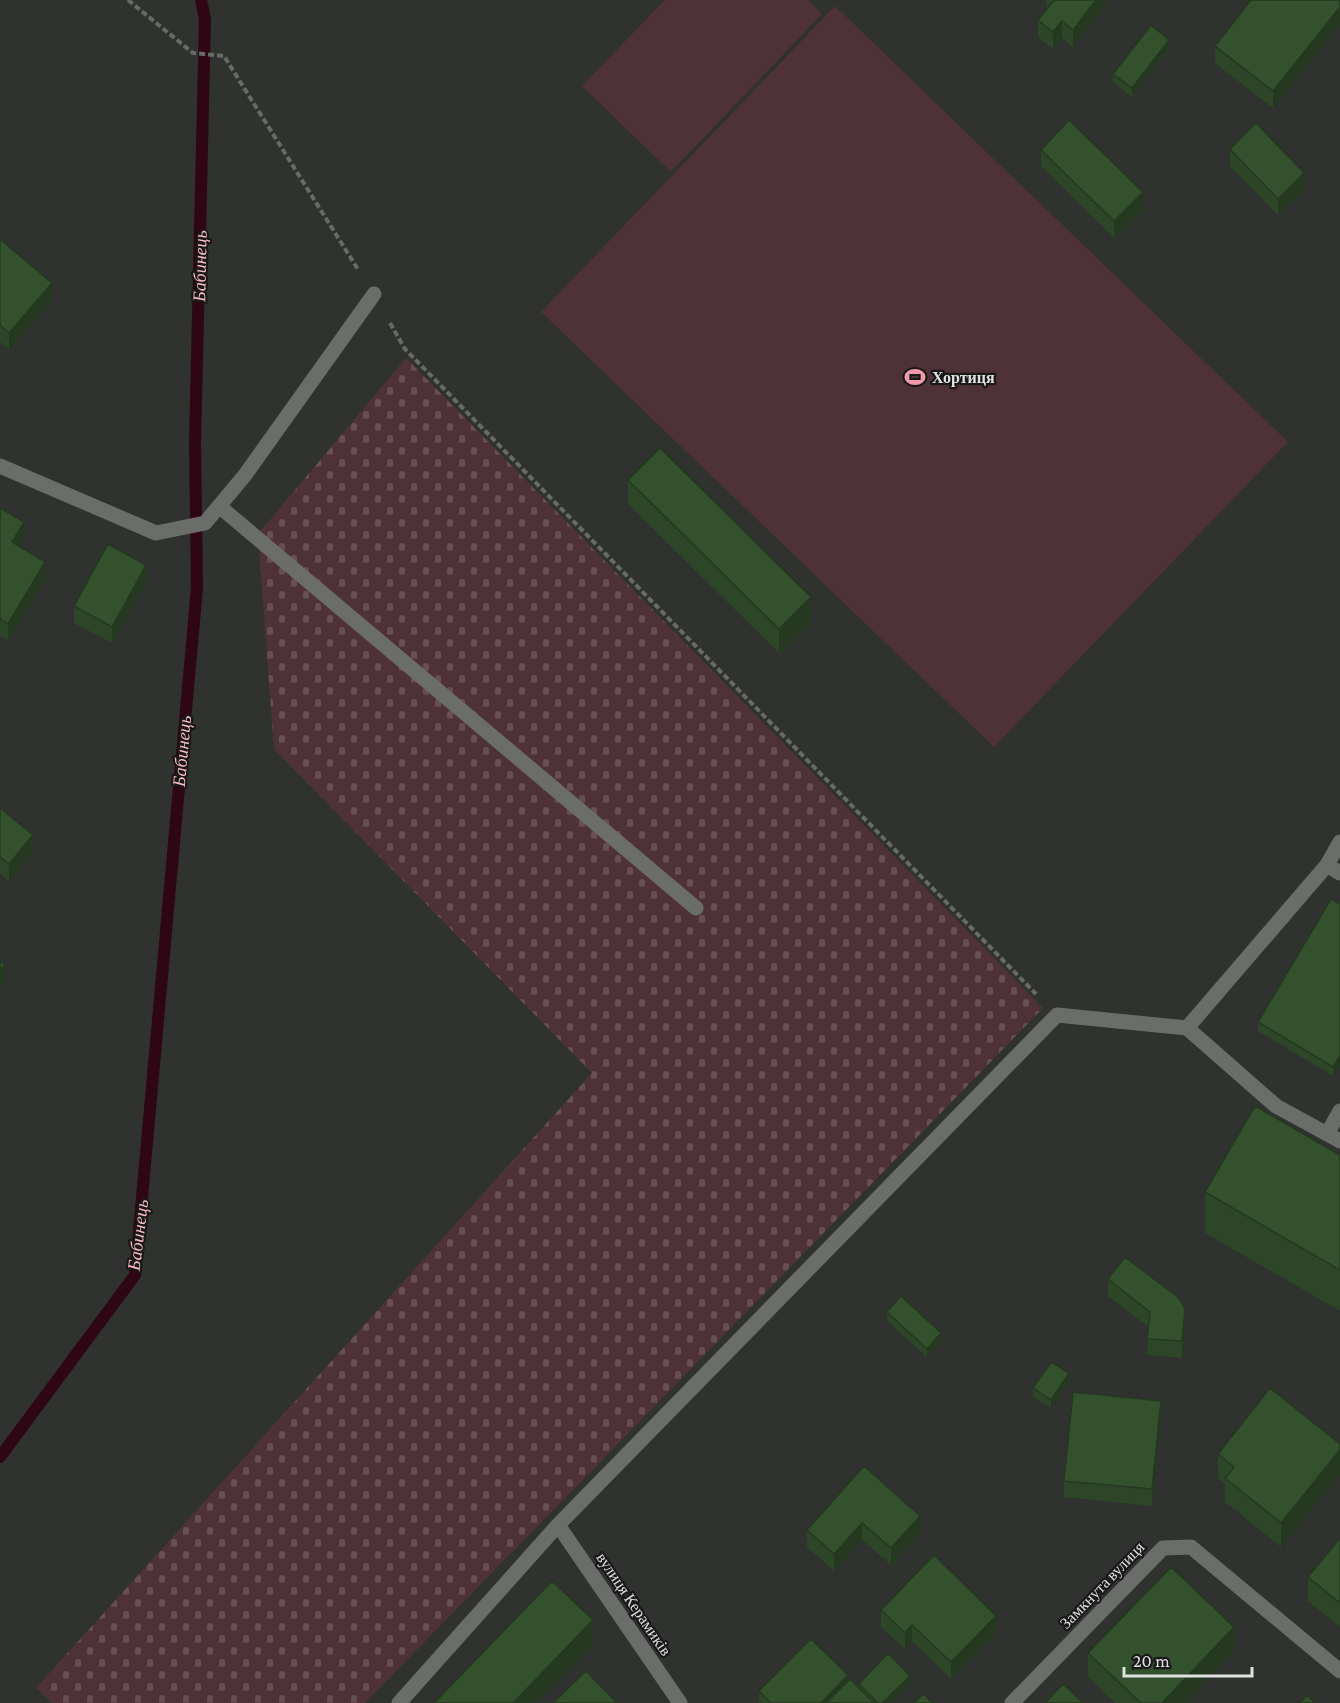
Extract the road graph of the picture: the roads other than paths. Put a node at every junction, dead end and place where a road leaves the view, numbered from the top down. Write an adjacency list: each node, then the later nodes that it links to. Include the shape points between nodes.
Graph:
1 (374, 294): 3 (street)
2 (0, 466): 3 (street, via 156,533 205,523)
3 (219, 506): 6 (street)
4 (1340, 842): 5 (street)
5 (1334, 869): 7 (street)
6 (696, 908)
7 (1187, 1028): 9 (street, via 1276,1106); 10 (street, via 1056,1015)
8 (1340, 1111): 9 (street)
9 (1333, 1138)
10 (558, 1525): 12 (street); 13 (street, вулиця Керамиків)
11 (1340, 1671): 14 (street, Замкнута вулиця, via 1191,1547 1163,1548)
12 (399, 1703)
13 (680, 1703)
14 (1012, 1703)

